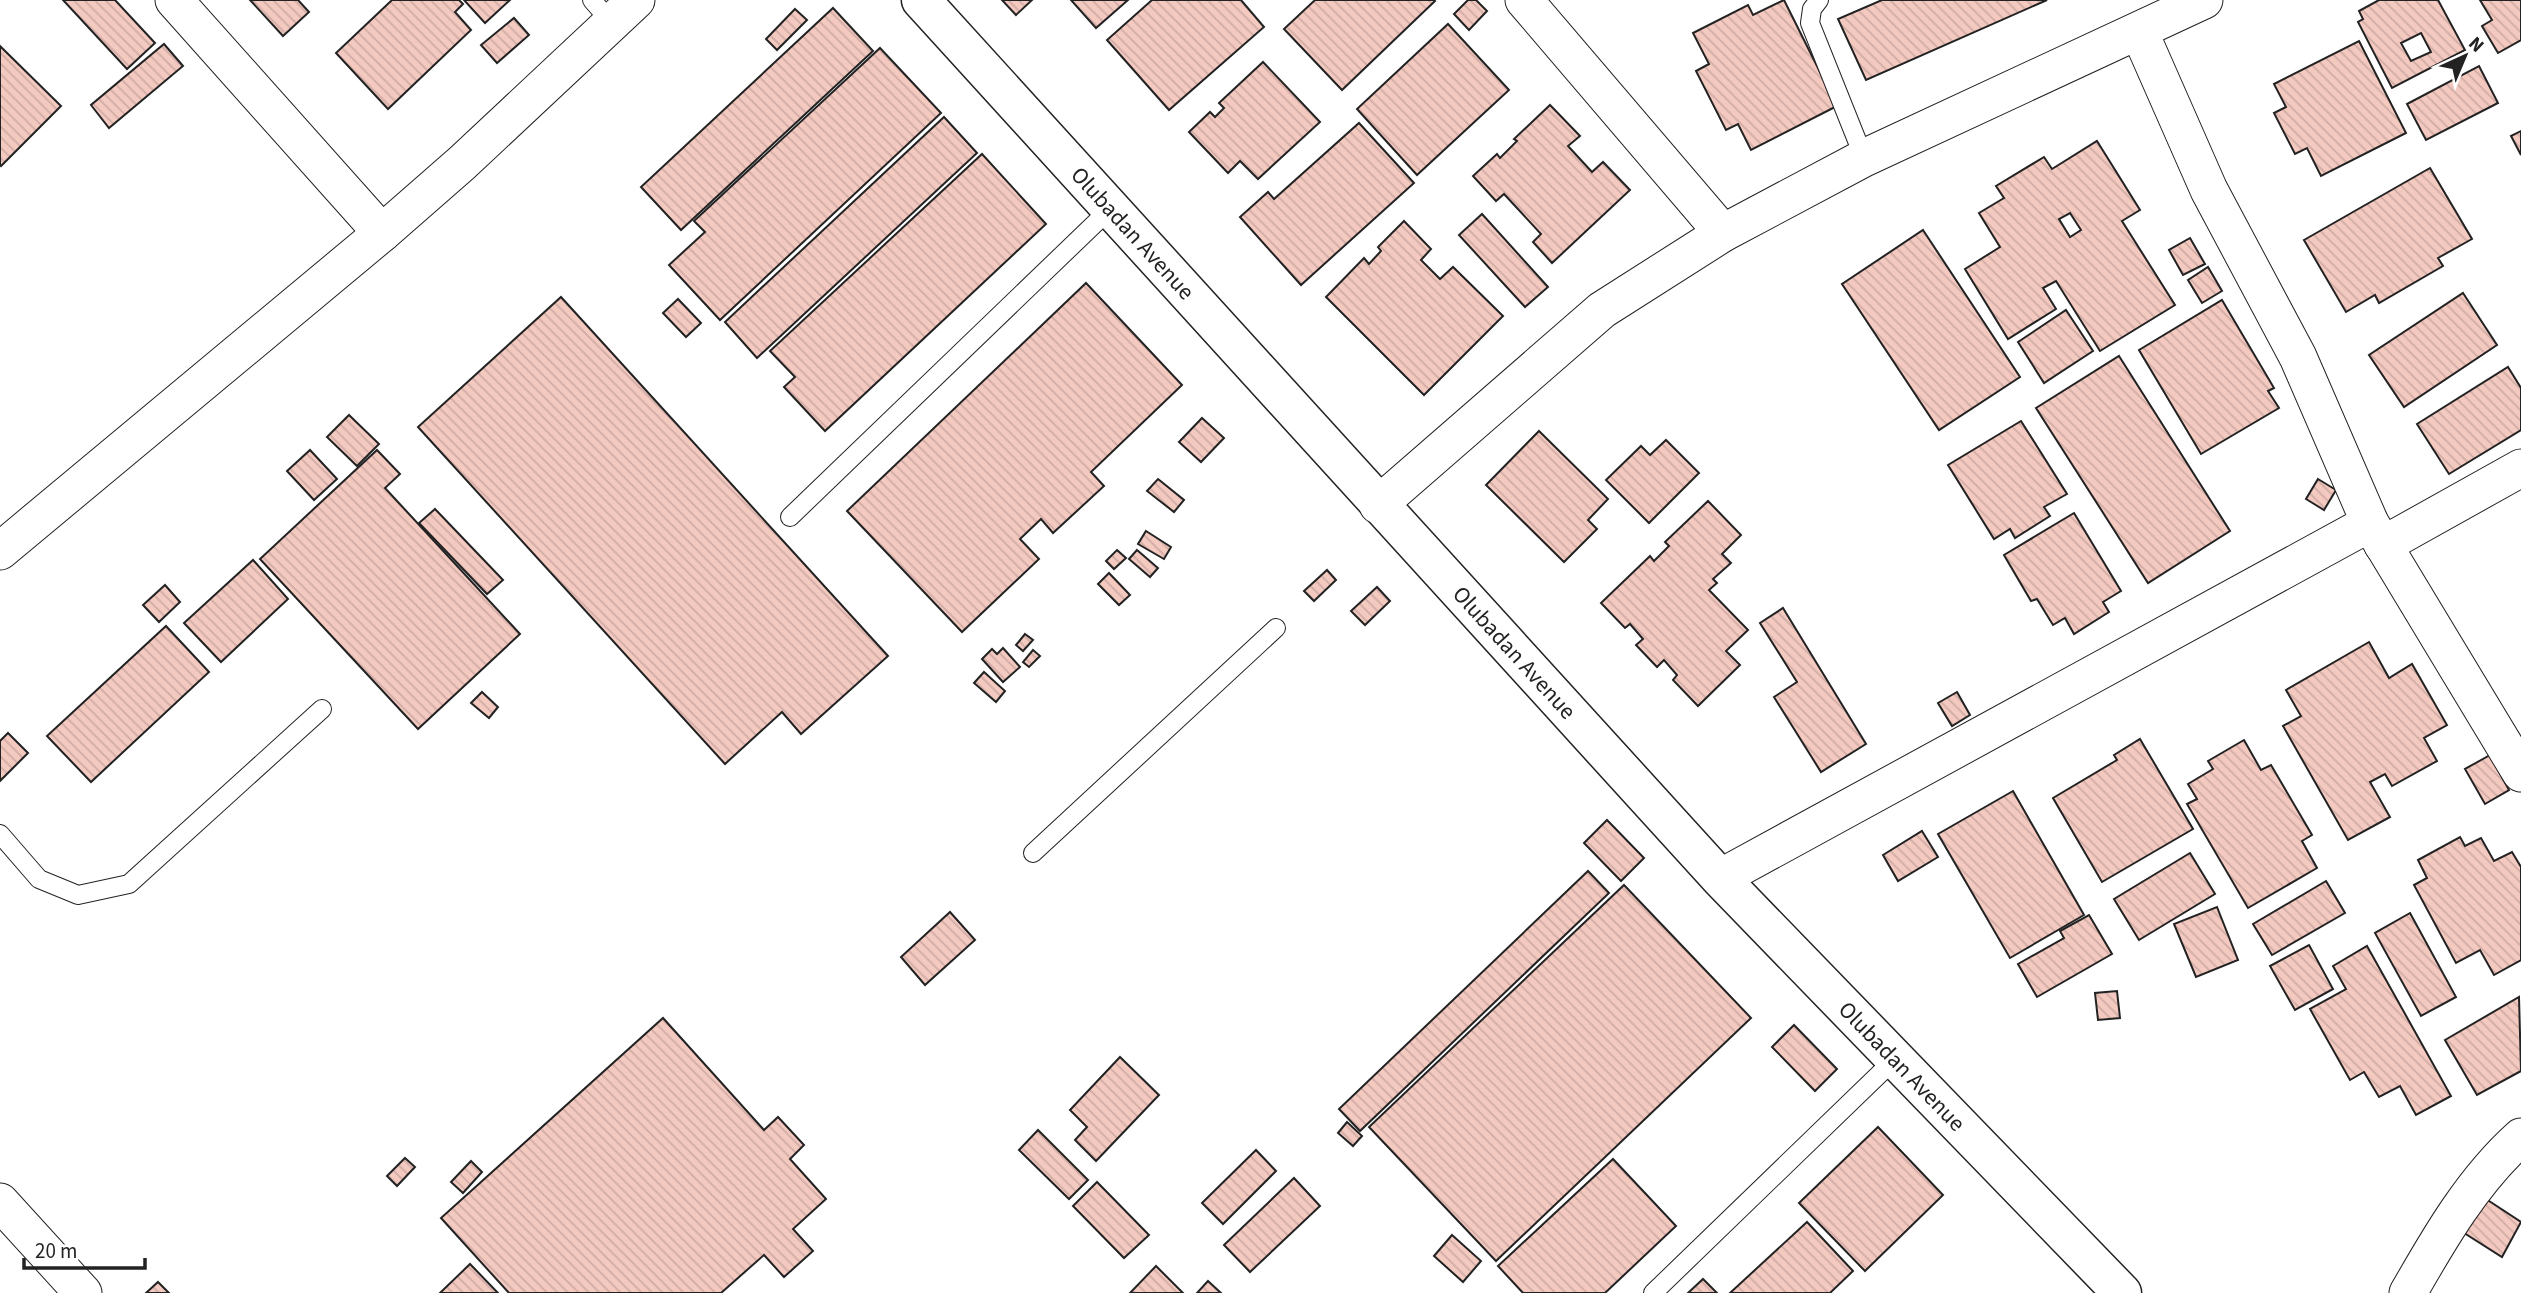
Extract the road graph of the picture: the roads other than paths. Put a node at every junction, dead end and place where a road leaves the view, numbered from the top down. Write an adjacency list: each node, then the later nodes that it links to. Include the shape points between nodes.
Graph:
1 (174, 0): 10 (street)
2 (921, 0): 9 (street, Olubadan Avenue)
3 (1524, 0): 11 (street)
4 (1819, 0): 8 (lane, via 1810,23)
5 (2204, 0): 7 (street)
6 (614, 8): 10 (street, via 462,163)
7 (2139, 31): 8 (street); 15 (street, via 2209,190 2298,357)
8 (1864, 158): 11 (street)
9 (1110, 209): 13 (street, Olubadan Avenue); 14 (lane)
10 (382, 233): 16 (street)
11 (1723, 233): 13 (street, via 1602,310)
12 (2521, 468): 15 (street)
13 (1378, 505): 22 (street, Olubadan Avenue)
14 (790, 517)
15 (2376, 534): 19 (street); 22 (street)
16 (0, 551)
17 (1276, 628): 21 (lane)
18 (322, 709): 20 (lane, via 129,884 78,895 39,879)
19 (2521, 773)
20 (0, 834)
21 (1033, 853)
22 (1720, 878): 23 (street, Olubadan Avenue)
23 (1895, 1059): 27 (lane); 28 (street, Olubadan Avenue)
24 (2521, 1137): 29 (street, via 2496,1160 2455,1214)
25 (0, 1202): 26 (street)
26 (83, 1293)
27 (1653, 1293)
28 (2122, 1293)
29 (2409, 1293)

